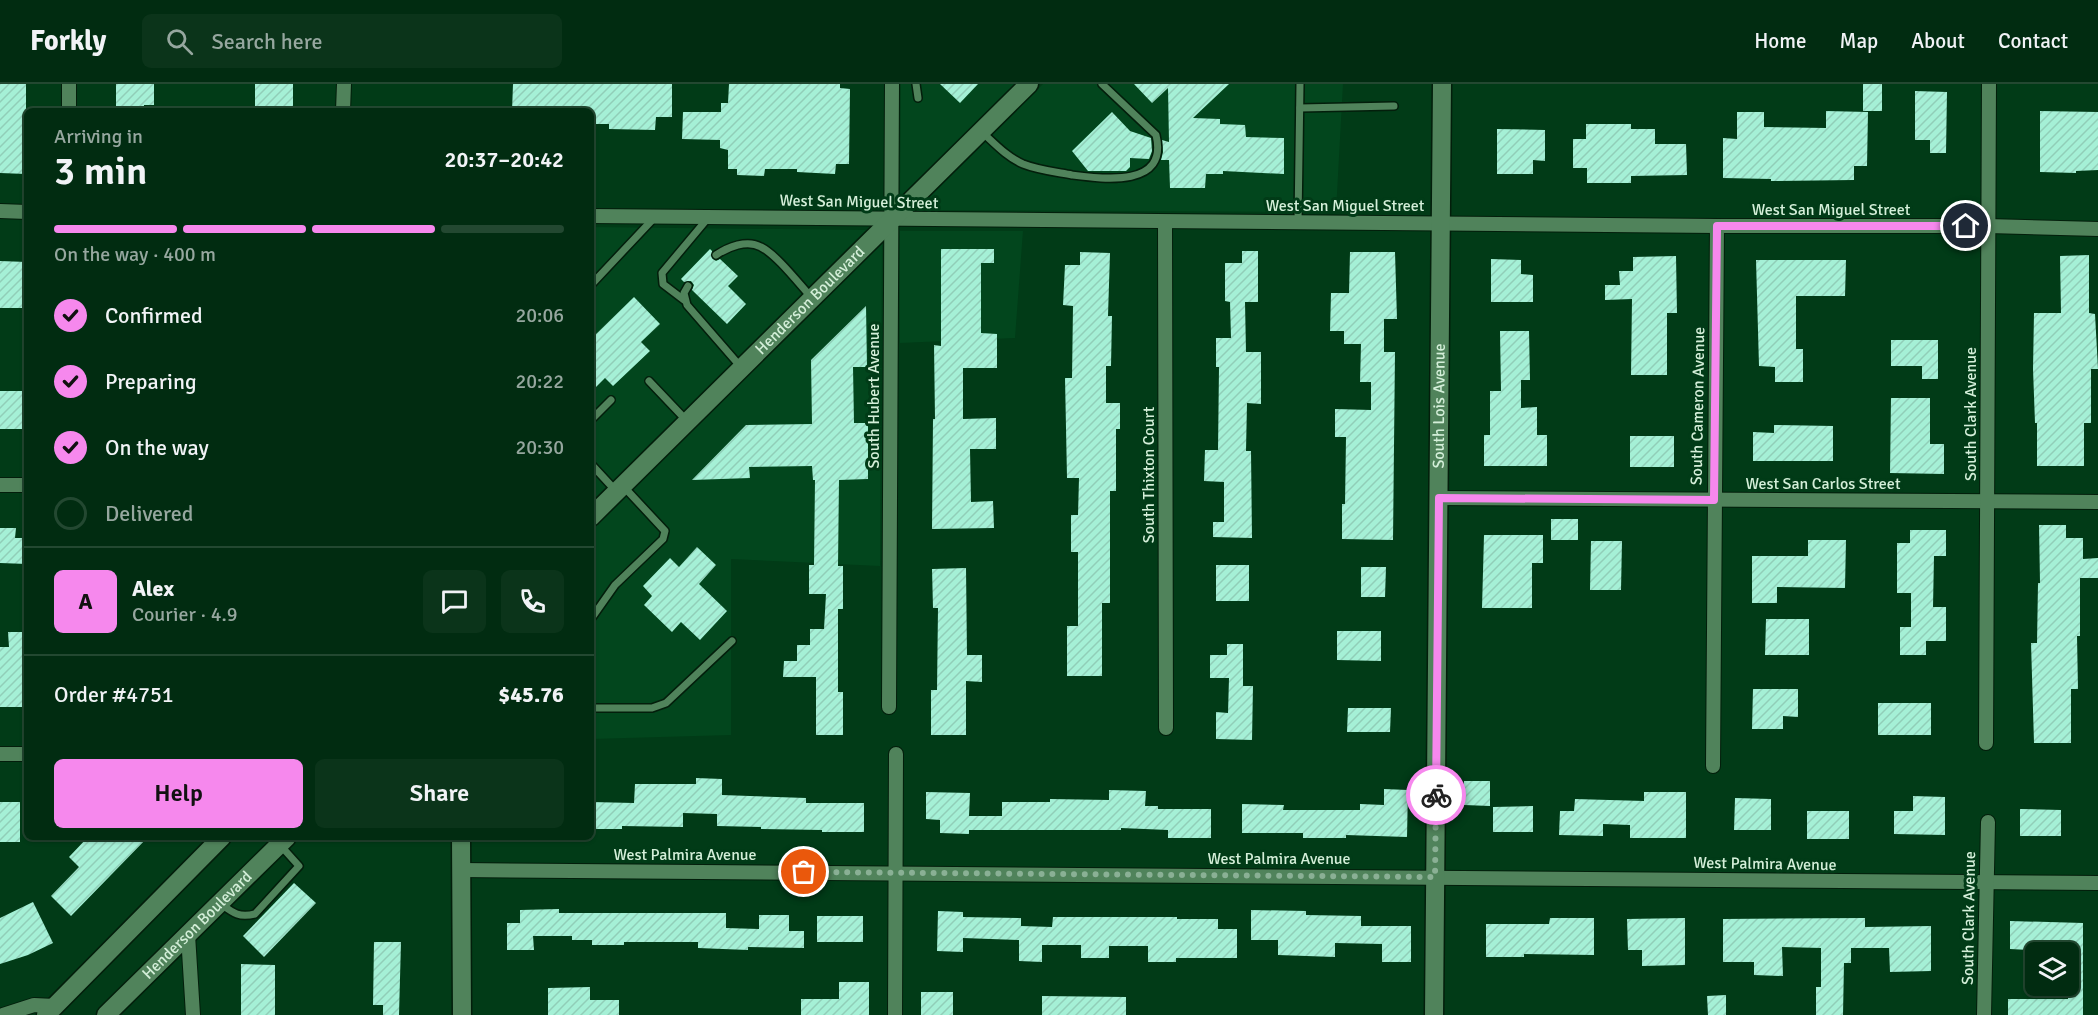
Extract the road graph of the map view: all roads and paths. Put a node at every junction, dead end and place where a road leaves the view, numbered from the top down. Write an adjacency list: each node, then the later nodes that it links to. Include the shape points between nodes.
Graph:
1 (69, 84): 12 (street)
2 (344, 84): 13 (street)
3 (892, 84): 21 (street, South Hubert Avenue)
4 (916, 84): 10 (lane)
5 (1029, 84): 15 (street, Henderson Boulevard)
6 (1102, 84): 15 (lane, via 1156,135 1156,158 1152,166 1139,174 1123,179 1086,177 1026,165 1012,159)
7 (1300, 84): 14 (lane)
8 (1443, 84): 24 (street, South Lois Avenue)
9 (1989, 84): 26 (street, South Clark Avenue)
10 (918, 98)
11 (1394, 106): 14 (lane)
12 (69, 108)
13 (343, 108)
14 (1300, 108): 23 (lane)
15 (981, 131): 21 (street, Henderson Boulevard)
16 (0, 211): 17 (street)
17 (24, 212)
18 (594, 216): 19 (street, West San Miguel Street)
19 (655, 217): 20 (street, West San Miguel Street); 29 (lane)
20 (708, 218): 21 (street, West San Miguel Street); 32 (lane, via 662,273 663,284)
21 (891, 219): 22 (street, West San Miguel Street); 31 (street, Henderson Boulevard); 49 (street, South Hubert Avenue)
22 (1165, 222): 23 (street, West San Miguel Street); 51 (street, South Thixton Court)
23 (1298, 222): 24 (street, West San Miguel Street)
24 (1440, 223): 25 (street, West San Miguel Street); 42 (street, South Lois Avenue)
25 (1717, 226): 26 (street, West San Miguel Street); 43 (street, South Cameron Avenue)
26 (1988, 226): 27 (street, West San Miguel Street); 44 (street, South Clark Avenue)
27 (2098, 229)
28 (716, 255): 31 (lane, via 744,244 760,246)
29 (594, 282)
30 (688, 285): 32 (lane)
31 (813, 298): 33 (street, Henderson Boulevard)
32 (684, 300): 33 (lane)
33 (741, 368): 37 (street, Henderson Boulevard)
34 (649, 381): 37 (lane)
35 (611, 400): 36 (lane)
36 (594, 417)
37 (687, 421): 41 (street, Henderson Boulevard)
38 (594, 467): 41 (lane)
39 (0, 485): 40 (street)
40 (24, 485)
41 (619, 488): 46 (street, Henderson Boulevard); 47 (lane, via 665,531 663,539 615,585)
42 (1439, 498): 43 (street, West San Carlos Street); 63 (street, South Lois Avenue)
43 (1714, 500): 44 (street, West San Carlos Street); 56 (street, South Cameron Avenue)
44 (1987, 501): 45 (street, West San Carlos Street); 52 (street, South Clark Avenue)
45 (2098, 502)
46 (594, 514)
47 (594, 615)
48 (732, 641): 50 (lane, via 666,703 652,708)
49 (889, 707)
50 (594, 708)
51 (1166, 728)
52 (1986, 743)
53 (0, 754): 54 (street)
54 (24, 754)
55 (896, 754): 62 (street)
56 (1713, 766)
57 (1988, 822): 64 (street, South Clark Avenue)
58 (219, 840): 68 (street)
59 (280, 840): 66 (street, Henderson Boulevard); 66 (lane, via 299,866 255,914 244,917)
60 (461, 840): 61 (street)
61 (460, 870): 62 (street, West Palmira Avenue); 72 (street)
62 (896, 873): 63 (street, West Palmira Avenue); 73 (street)
63 (1435, 877): 64 (street, West Palmira Avenue); 74 (street, South Lois Avenue)
64 (1986, 882): 65 (street, West Palmira Avenue); 75 (street, South Clark Avenue)
65 (2098, 883)
66 (221, 904): 67 (street, Henderson Boulevard)
67 (188, 935): 70 (street, Henderson Boulevard); 71 (street)
68 (55, 1012): 69 (street, via 34,1005)
69 (3, 1015)
70 (106, 1015)
71 (193, 1015)
72 (462, 1015)
73 (895, 1015)
74 (1434, 1015)
75 (1984, 1015)

